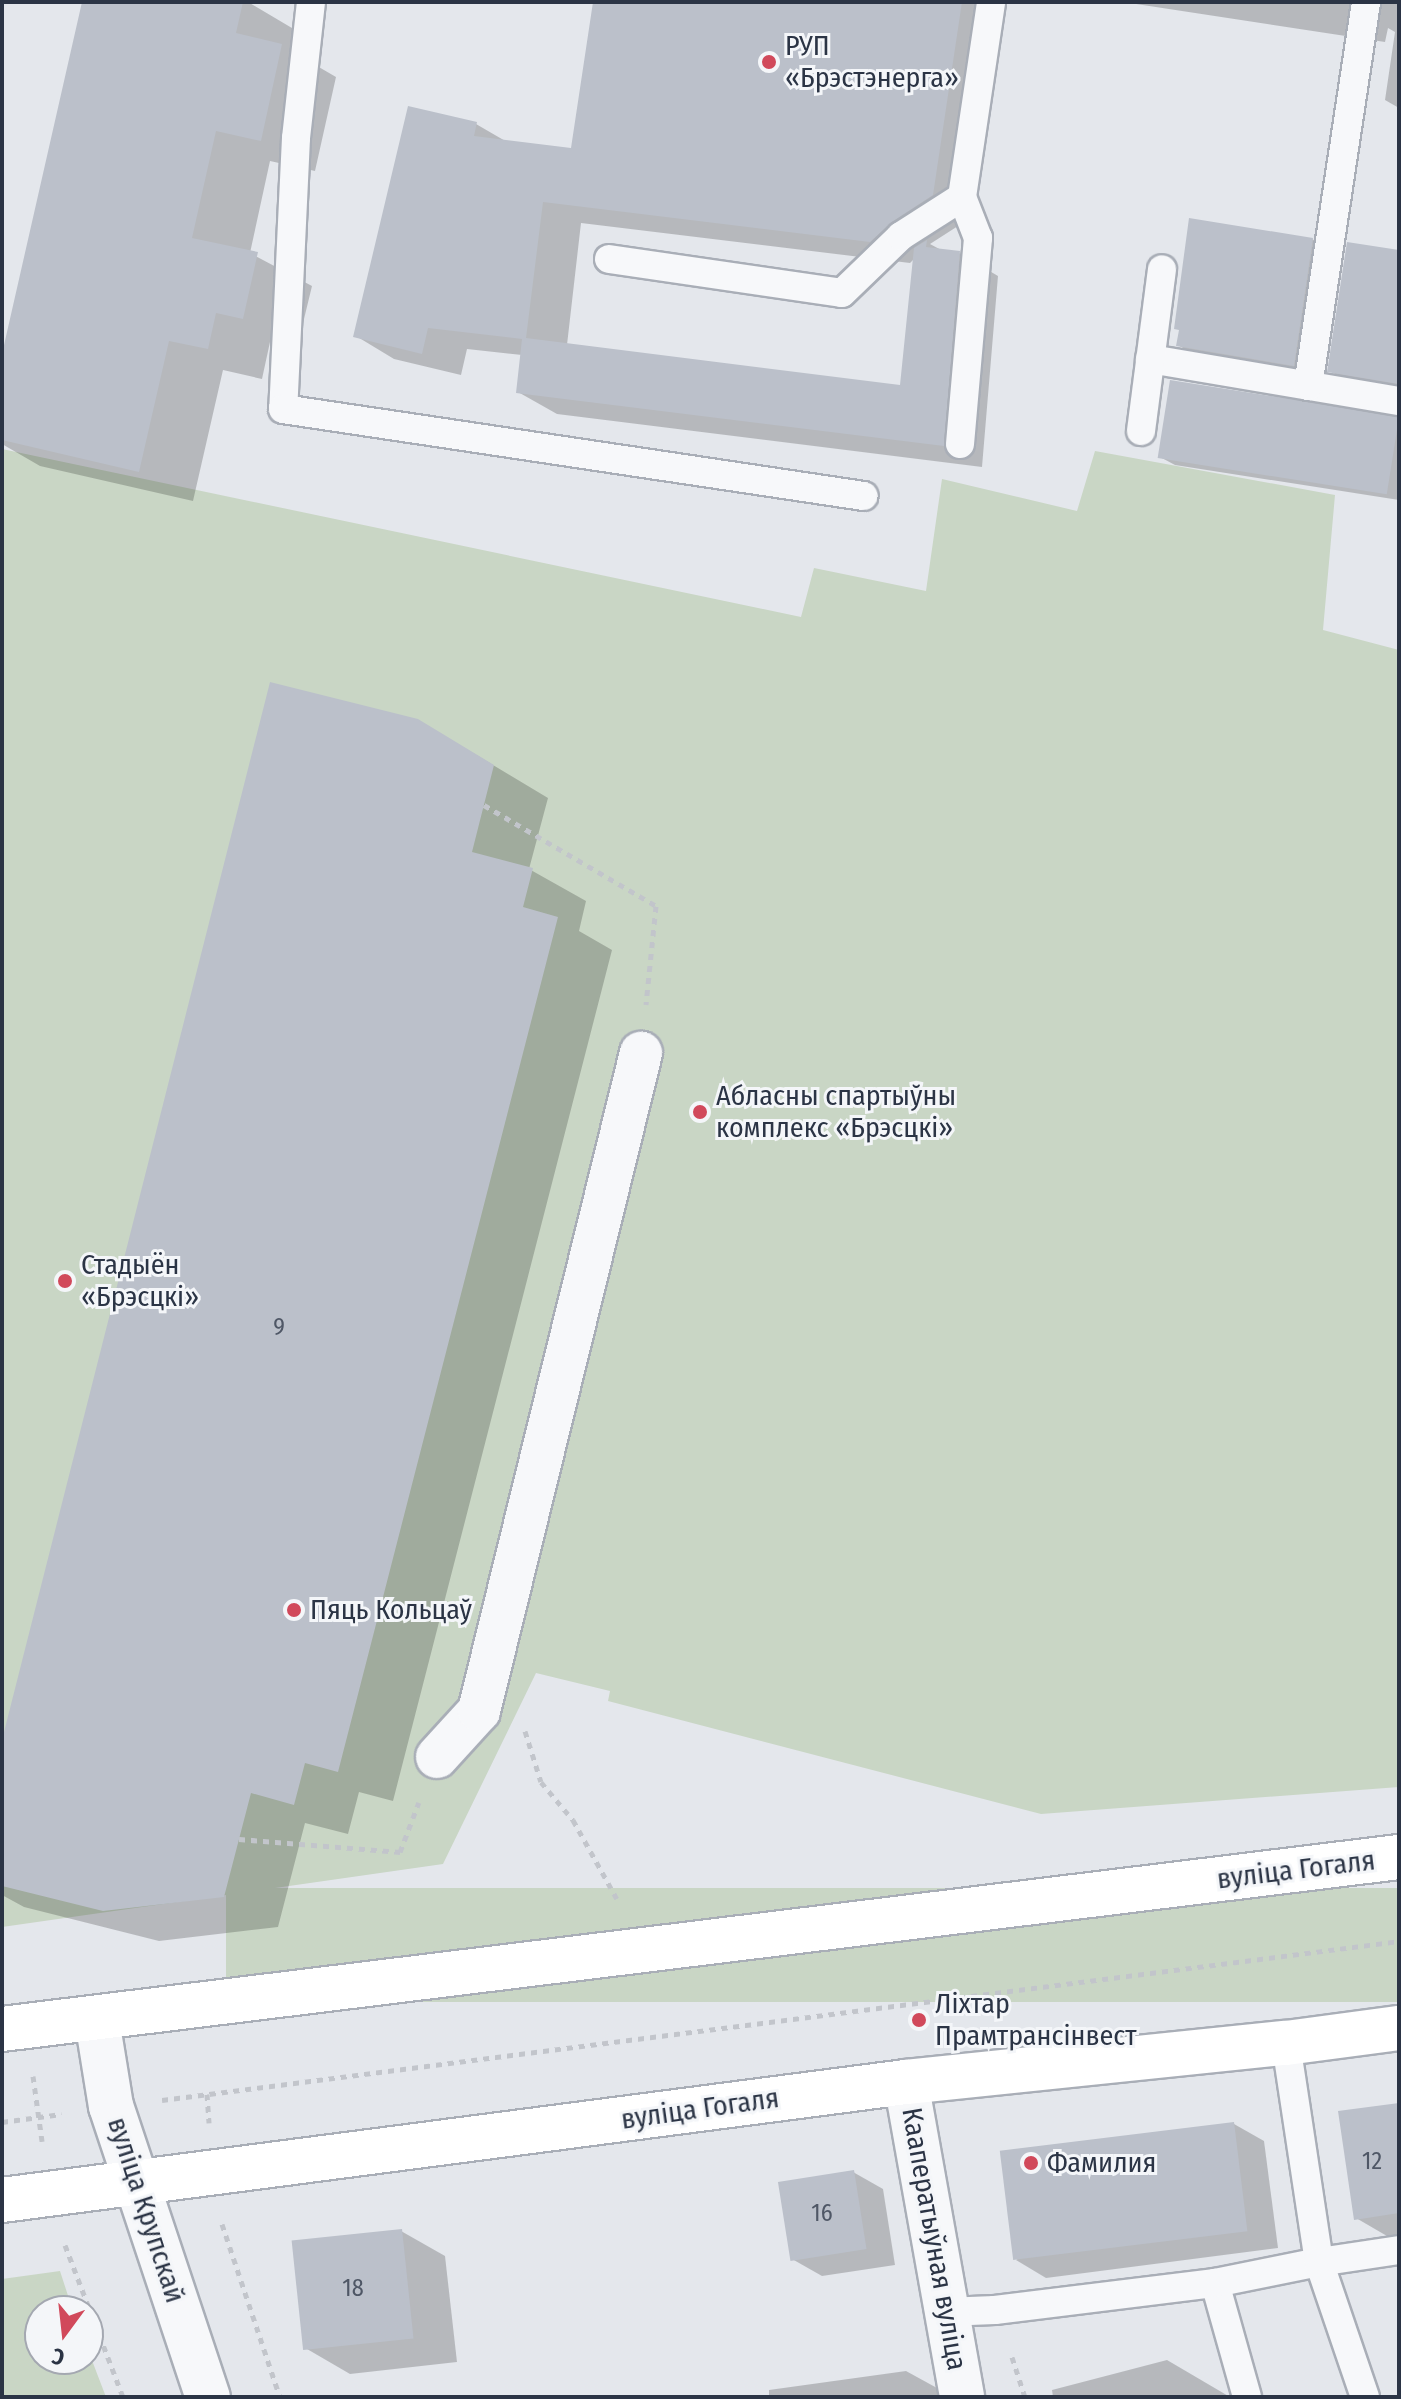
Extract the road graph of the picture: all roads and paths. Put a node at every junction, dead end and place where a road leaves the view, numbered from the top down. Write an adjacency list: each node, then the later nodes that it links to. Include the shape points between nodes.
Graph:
1 (311, 2): 12 (lane, via 296,138 283,409)
2 (991, 2): 4 (lane)
3 (1366, 2): 8 (lane)
4 (962, 197): 5 (lane, via 901,236 842,293); 11 (lane, via 978,238)
5 (609, 259)
6 (1162, 269): 7 (lane)
7 (1150, 359): 8 (lane); 10 (lane)
8 (1308, 386): 9 (lane)
9 (1399, 401)
10 (1141, 431)
11 (960, 444)
12 (864, 496)
13 (484, 805): 14 (path, via 656,906)
14 (641, 1053): 15 (street)
15 (479, 1711): 16 (street); 19 (path, via 522,1723 541,1782 573,1820)
16 (437, 1757): 17 (path, via 400,1852)
17 (239, 1839)
18 (1399, 1857): 21 (main road, вуліца Гогаля)
19 (620, 1904)
20 (1399, 1941): 26 (path)
21 (97, 2020): 22 (main road, вуліца Гогаля); 26 (street, вуліца Крупскай)
22 (14, 2027): 27 (path)
23 (1399, 2028): 24 (main road, вуліца Гогаля)
24 (1286, 2043): 25 (main road, вуліца Гогаля); 35 (lane)
25 (906, 2082): 29 (main road, вуліца Гогаля); 37 (street, Кааператыўная вуліца)
26 (111, 2106): 27 (path); 29 (street, вуліца Крупскай)
27 (37, 2118): 28 (path); 30 (path)
28 (2, 2122)
29 (134, 2180): 30 (main road, вуліца Гогаля); 39 (street, вуліца Крупскай)
30 (54, 2194): 31 (main road, вуліца Гогаля)
31 (2, 2200)
32 (221, 2222): 40 (path)
33 (64, 2242): 38 (path)
34 (1399, 2250): 35 (lane)
35 (1319, 2262): 36 (lane); 43 (lane)
36 (1215, 2283): 37 (lane); 42 (lane)
37 (944, 2312): 41 (street, Кааператыўная вуліца)
38 (123, 2397)
39 (208, 2397)
40 (280, 2397)
41 (962, 2397)
42 (1247, 2397)
43 (1365, 2397)

